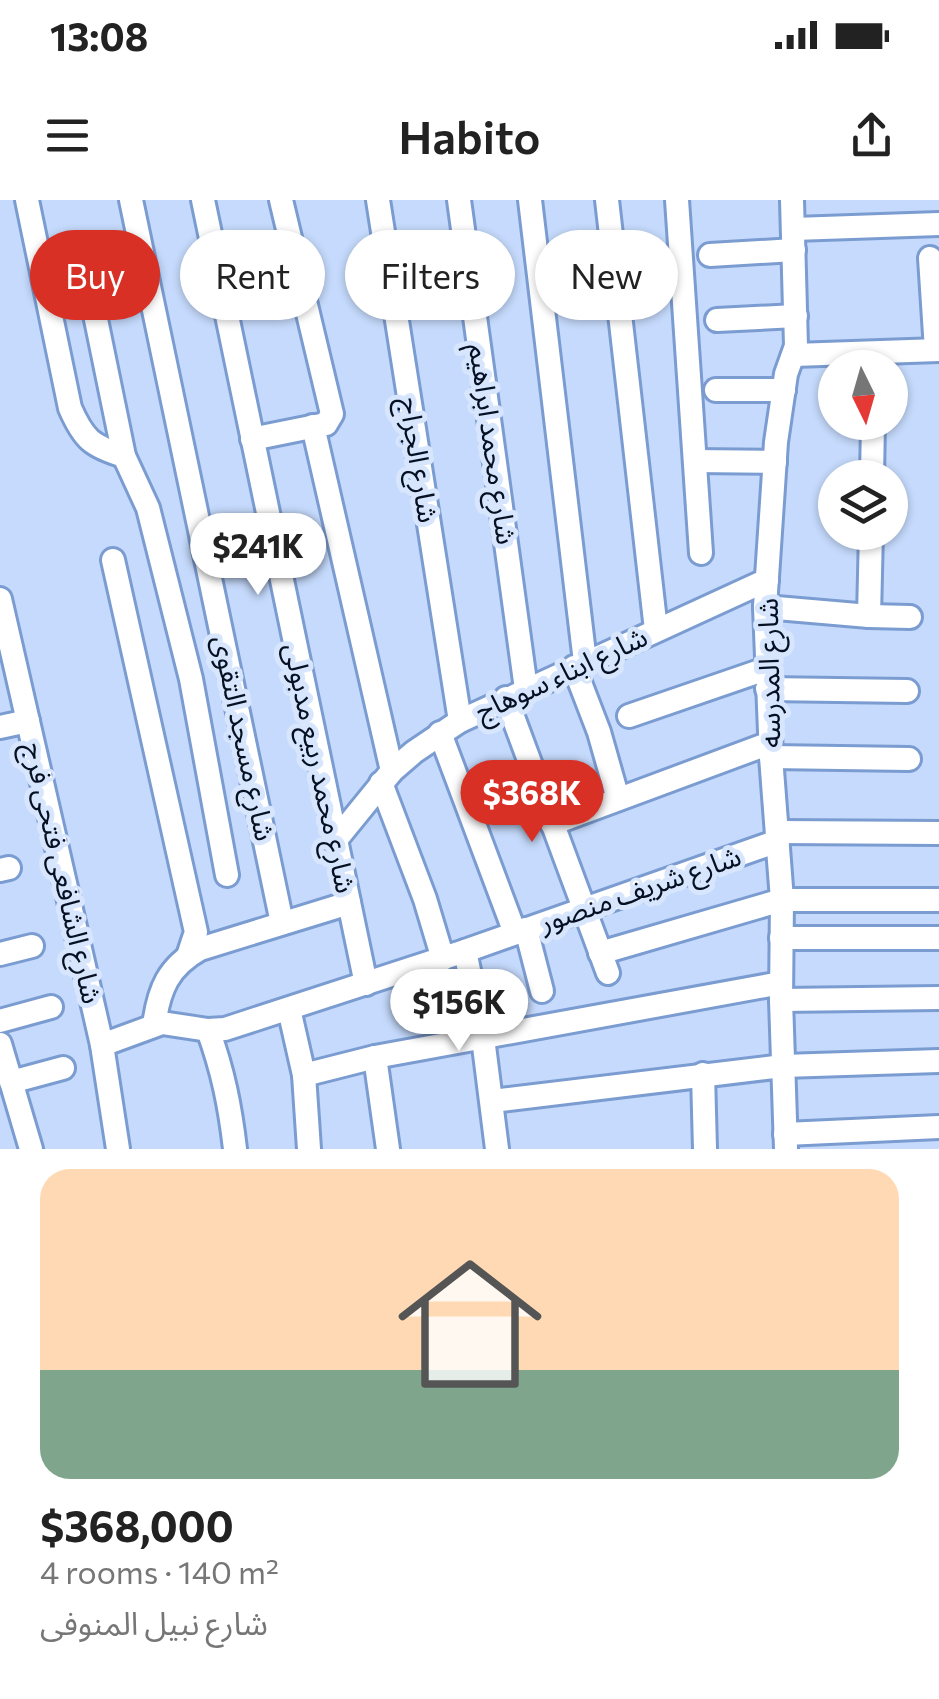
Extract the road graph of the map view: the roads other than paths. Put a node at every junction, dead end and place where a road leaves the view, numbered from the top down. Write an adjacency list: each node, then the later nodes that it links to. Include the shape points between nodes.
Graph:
1 (27, 200): 26 (street, via 70,408 96,448)
2 (131, 200): 59 (street, شارع مسجد التقوى)
3 (204, 200): 25 (street, شارع محمد ربيع مدبولى)
4 (282, 200): 24 (street, via 332,408)
5 (378, 200): 44 (street, شارع الجراج)
6 (459, 200): 41 (street, شارع محمد ابراهيم)
7 (530, 200): 38 (street)
8 (607, 200): 37 (street)
9 (678, 200): 27 (street)
10 (792, 200): 12 (street, شارع المدرسه)
11 (939, 224): 12 (street)
12 (794, 240): 13 (street); 15 (street, شارع المدرسه)
13 (710, 255)
14 (930, 258): 18 (street)
15 (796, 316): 17 (street); 19 (street, شارع المدرسه)
16 (96, 320): 26 (street)
17 (718, 320)
18 (938, 350): 20 (street)
19 (794, 355): 21 (street); 23 (street, شارع المدرسه)
20 (908, 355)
21 (818, 356)
22 (716, 390): 23 (street)
23 (784, 390): 28 (street, شارع المدرسه)
24 (322, 422): 25 (street); 48 (street)
25 (252, 439): 53 (street, شارع محمد ربيع مدبولى)
26 (124, 456): 54 (street, via 148,508 191,679)
27 (695, 461): 28 (street); 30 (street)
28 (774, 462): 32 (street, شارع المدرسه)
29 (871, 550): 35 (street)
30 (701, 553)
31 (114, 560): 66 (street, via 196,932)
32 (767, 580): 34 (street, شارع المدرسه); 37 (street, شارع ابناء سوهاج)
33 (0, 599): 43 (street, شارع الشافعى فتحى فرج)
34 (766, 607): 35 (street); 39 (street, شارع المدرسه)
35 (870, 616): 36 (street)
36 (910, 618)
37 (656, 630): 38 (street, شارع ابناء سوهاج)
38 (579, 665): 41 (street, شارع ابناء سوهاج); 49 (street)
39 (767, 679): 40 (street); 42 (street); 46 (street, شارع المدرسه)
40 (908, 691)
41 (516, 694): 44 (street, شارع ابناء سوهاج); 50 (street, شارع محمد ابراهيم)
42 (628, 716)
43 (28, 721): 45 (street); 78 (street, شارع الشافعى فتحى فرج)
44 (450, 727): 48 (street, شارع ابناء سوهاج); 60 (street, شارع الجراج)
45 (0, 728)
46 (770, 750): 47 (street); 49 (street); 52 (street, شارع المدرسه)
47 (909, 759)
48 (387, 777): 53 (street, شارع ابناء سوهاج); 65 (street, via 424,899)
49 (618, 799): 50 (street)
50 (552, 824): 58 (street, شارع محمد ابراهيم)
51 (939, 833): 52 (street, شارع شريف منصور)
52 (777, 836): 55 (street, شارع المدرسه); 58 (street, شارع شريف منصور)
53 (335, 841): 57 (street, شارع محمد ربيع مدبولى)
54 (227, 875)
55 (782, 900): 56 (street); 58 (street, شارع محمد ابراهيم, via 604,963); 61 (street, شارع المدرسه)
56 (939, 900)
57 (348, 903): 59 (street); 67 (street, شارع محمد ربيع مدبولى)
58 (584, 908): 60 (street, شارع شريف منصور)
59 (282, 923): 66 (street)
60 (521, 931): 65 (street, شارع شريف منصور); 68 (street, شارع الجراج)
61 (782, 938): 62 (street); 69 (street, شارع المدرسه)
62 (939, 938)
63 (32, 946): 64 (street)
64 (0, 954)
65 (454, 955): 67 (street, شارع شريف منصور); 76 (street)
66 (188, 956): 74 (street, via 163,988)
67 (366, 984): 72 (street, شارع شريف منصور)
68 (542, 990)
69 (782, 991): 70 (street); 76 (street); 81 (street, شارع المدرسه)
70 (939, 998)
71 (50, 1007): 73 (street)
72 (290, 1009): 75 (street, شارع شريف منصور); 84 (street)
73 (0, 1021)
74 (154, 1025): 75 (street, شارع شريف منصور); 78 (street, شارع شريف منصور)
75 (208, 1030): 91 (street, via 229,1097)
76 (483, 1038): 79 (street); 86 (street)
77 (0, 1044): 85 (street)
78 (102, 1045): 90 (street, شارع الشافعى فتحى فرج)
79 (375, 1058): 84 (street); 93 (street)
80 (939, 1061): 81 (street)
81 (783, 1066): 83 (street); 88 (street, شارع المدرسه)
82 (63, 1068): 85 (street)
83 (704, 1074): 86 (street); 95 (street)
84 (304, 1075): 92 (street)
85 (11, 1082): 89 (street)
86 (492, 1101): 94 (street)
87 (939, 1127): 88 (street)
88 (786, 1142)
89 (31, 1149)
90 (118, 1149)
91 (234, 1149)
92 (310, 1149)
93 (388, 1149)
94 (497, 1149)
95 (705, 1149)

